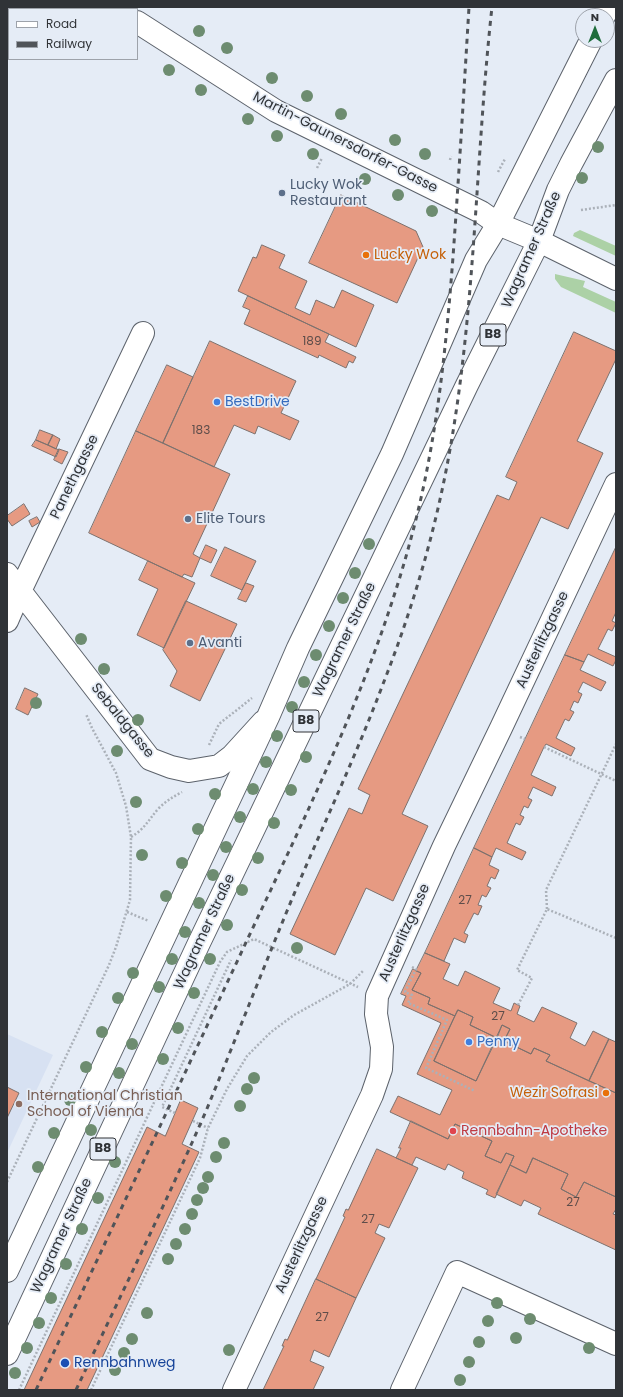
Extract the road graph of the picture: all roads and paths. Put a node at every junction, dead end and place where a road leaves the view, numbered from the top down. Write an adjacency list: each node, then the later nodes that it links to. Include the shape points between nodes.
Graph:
1 (138, 23): 10 (main road, Martin-Gaunersdorfer-Gasse, via 276,110 481,212)
2 (587, 48): 10 (main road, B8)
3 (616, 80): 11 (main road, Wagramer Straße / B8, via 558,190)
4 (451, 156): 6 (path)
5 (322, 158): 7 (path)
6 (450, 160)
7 (316, 168)
8 (616, 205): 9 (path)
9 (581, 210)
10 (498, 224): 11 (main road, Martin-Gaunersdorfer-Gasse); 19 (main road, B8, via 476,260 392,454 298,648)
11 (539, 241): 12 (main road, Martin-Gaunersdorfer-Gasse); 42 (main road, Wagramer Straße / B8, via 209,922)
12 (616, 279)
13 (143, 333): 16 (main road, Panethgasse)
14 (616, 484): 33 (main road, Austerlitzgasse, via 444,846)
15 (7, 574): 16 (main road, Sebaldgasse)
16 (20, 591): 17 (main road, Panethgasse); 22 (main road, Sebaldgasse, via 150,759 171,767)
17 (7, 622)
18 (84, 708): 25 (path, via 116,773 126,806)
19 (268, 717): 22 (main road, Sebaldgasse, via 232,756 219,766); 40 (main road, B8)
20 (616, 744): 23 (path)
21 (544, 747): 23 (path)
22 (197, 770): 25 (path, via 186,789 168,800 142,830)
23 (601, 775): 24 (path); 26 (path, via 546,890)
24 (616, 781)
25 (131, 837): 27 (path, via 130,900)
26 (547, 909): 29 (path); 34 (path, via 518,970 532,978)
27 (127, 912): 28 (path); 39 (path, via 109,965)
28 (152, 922)
29 (616, 938)
30 (232, 960): 36 (path, via 162,1107)
31 (415, 970): 35 (path, via 405,992 412,995 408,1003 447,1020 426,1068)
32 (350, 984): 33 (path); 38 (path, via 271,1032 247,1056); 43 (path, via 254,939 227,952 220,962)
33 (377, 996): 45 (main road, Austerlitzgasse, via 376,1014 382,1047 381,1069 372,1095)
34 (518, 1005)
35 (475, 1091)
36 (175, 1113)
37 (192, 1121): 38 (path)
38 (208, 1128): 44 (path, via 200,1158)
39 (7, 1182)
40 (7, 1271)
41 (616, 1344): 46 (main road, via 457,1272)
42 (7, 1354)
43 (19, 1390)
44 (91, 1390)
45 (234, 1390)
46 (402, 1390)

